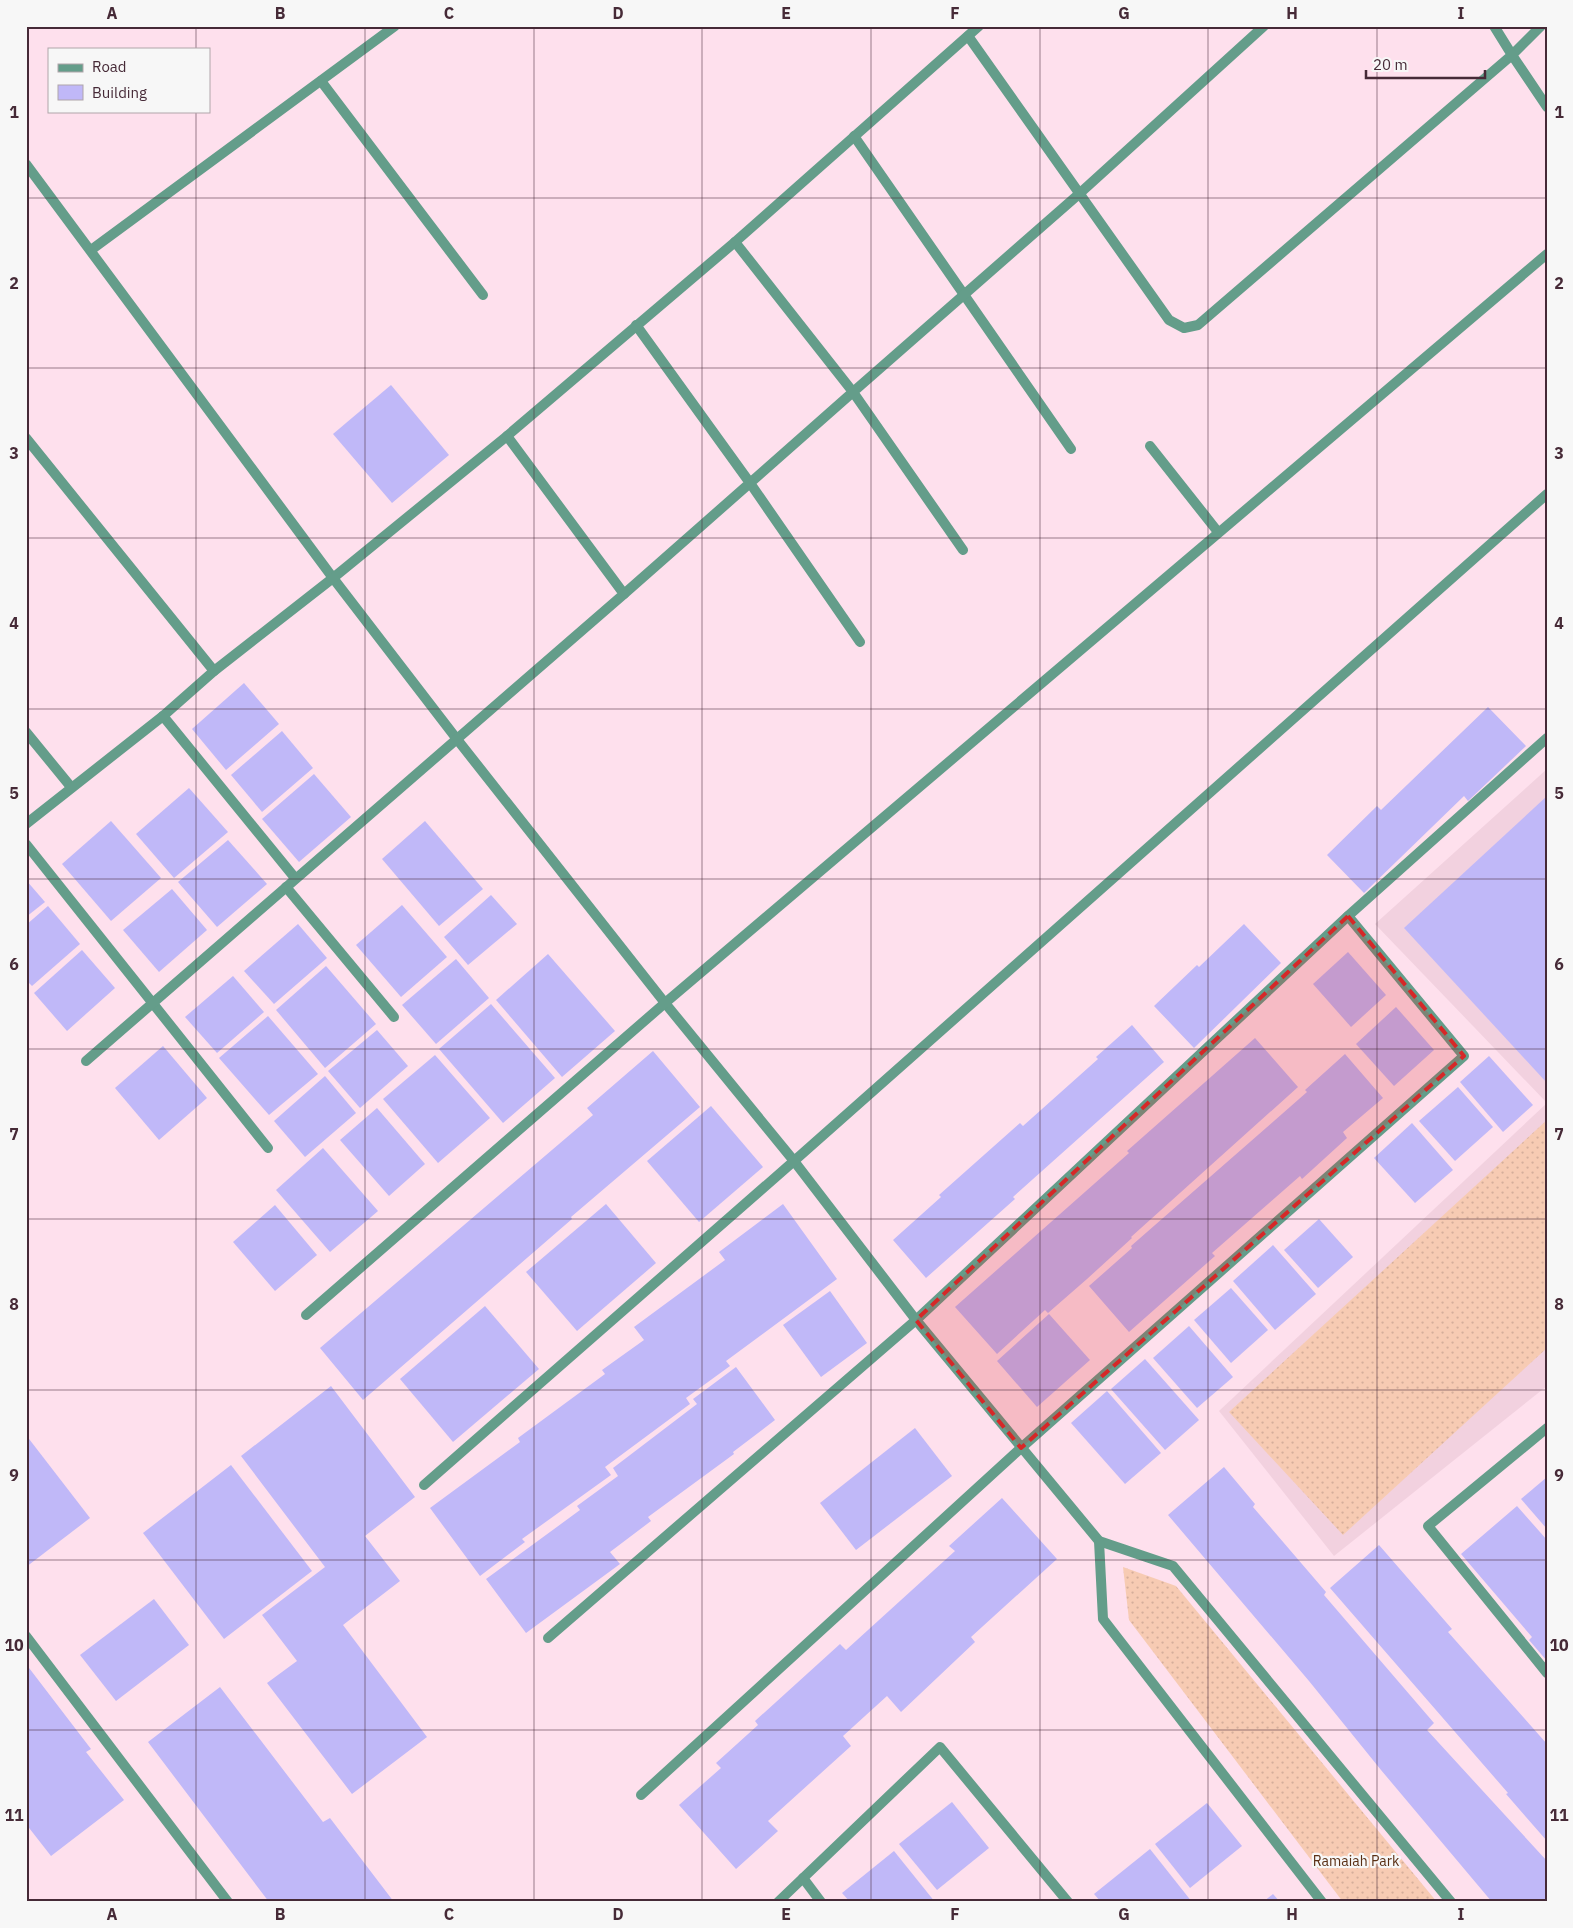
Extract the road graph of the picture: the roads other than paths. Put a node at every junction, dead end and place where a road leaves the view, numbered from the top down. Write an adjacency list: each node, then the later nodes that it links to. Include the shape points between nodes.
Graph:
1 (395, 26): 8 (street)
2 (979, 26): 6 (street)
3 (1264, 26): 12 (street)
4 (1494, 26): 7 (street)
5 (1541, 26): 7 (street)
6 (968, 36): 10 (street); 12 (street)
7 (1512, 55): 9 (street); 12 (street, via 1198,325 1184,328 1169,320)
8 (321, 80): 14 (street); 16 (street)
9 (1547, 107)
10 (854, 136): 13 (street); 17 (street)
11 (26, 164): 14 (street)
12 (1079, 194): 17 (street)
13 (735, 242): 18 (street); 19 (street)
14 (91, 250): 28 (street)
15 (1547, 254): 26 (street)
16 (483, 295)
17 (964, 295): 19 (street); 23 (street)
18 (636, 325): 20 (street); 24 (street)
19 (853, 392): 24 (street); 27 (street)
20 (507, 436): 28 (street); 29 (street)
21 (26, 438): 31 (street)
22 (1150, 446): 26 (street)
23 (1071, 449)
24 (750, 483): 29 (street); 30 (street)
25 (1547, 494): 47 (street)
26 (1218, 532): 43 (street)
27 (963, 550)
28 (333, 578): 31 (street); 34 (street)
29 (624, 594): 34 (street)
30 (860, 642)
31 (214, 671): 32 (street)
32 (163, 716): 36 (street); 39 (street)
33 (26, 732): 36 (street)
34 (456, 738): 39 (street); 43 (street)
35 (1547, 738): 41 (street)
36 (71, 787): 37 (street)
37 (26, 824)
38 (26, 844): 42 (street)
39 (295, 878): 40 (street)
40 (286, 887): 42 (street); 44 (street)
41 (1348, 916): 49 (street); 51 (street, via 1464,1056)
42 (152, 1003): 45 (street); 46 (street)
43 (665, 1003): 47 (street); 48 (street)
44 (394, 1017)
45 (86, 1061)
46 (268, 1148)
47 (794, 1161): 49 (street); 52 (street)
48 (306, 1315)
49 (916, 1320): 51 (street); 55 (street)
50 (1547, 1428): 56 (street, via 1428,1526)
51 (1021, 1448): 53 (street); 57 (street)
52 (424, 1484)
53 (1099, 1541): 63 (street, via 1103,1619); 64 (street, via 1173,1566)
54 (26, 1636): 59 (street)
55 (548, 1638)
56 (1547, 1673)
57 (641, 1795)
58 (803, 1878): 60 (street); 61 (street); 62 (street, via 940,1747)
59 (228, 1902)
60 (778, 1902)
61 (822, 1902)
62 (1068, 1902)
63 (1322, 1902)
64 (1451, 1902)

